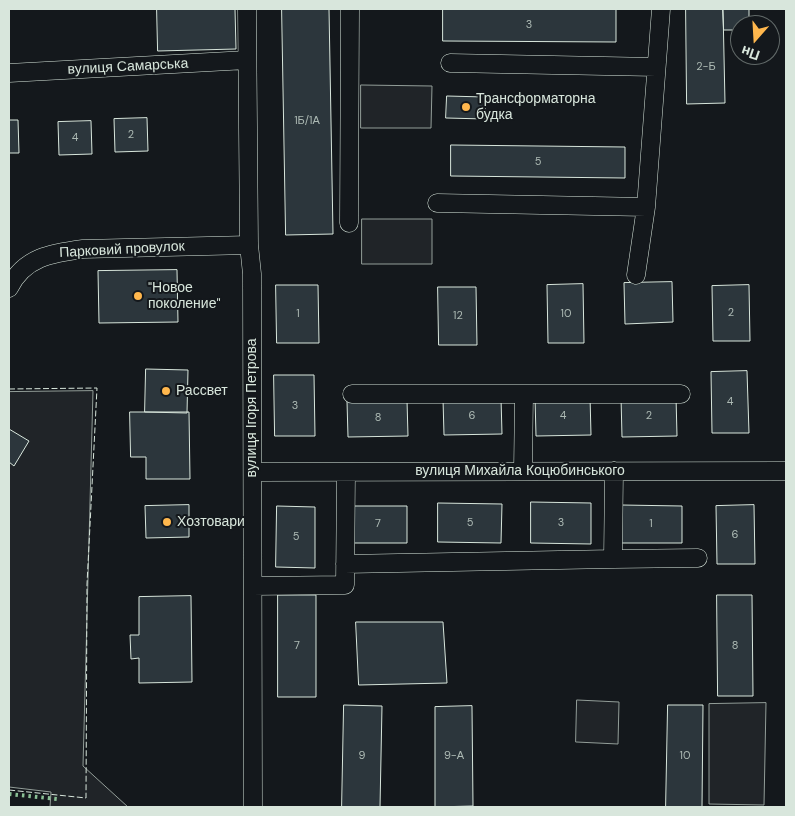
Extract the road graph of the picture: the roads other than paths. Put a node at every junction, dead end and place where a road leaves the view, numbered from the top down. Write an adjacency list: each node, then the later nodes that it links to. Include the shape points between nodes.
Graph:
1 (247, 9): 4 (street, вулиця Ігоря Петрова)
2 (350, 9): 10 (street)
3 (661, 9): 6 (street)
4 (247, 60): 7 (street, вулиця Самарська); 11 (street, вулиця Ігоря Петрова)
5 (450, 63): 6 (street)
6 (656, 68): 9 (street)
7 (9, 73)
8 (437, 203): 9 (street)
9 (646, 207): 12 (street)
10 (349, 223)
11 (249, 245): 13 (street, Парковий провулок, via 60,252 28,264 18,272); 20 (street, вулиця Ігоря Петрова)
12 (636, 275)
13 (9, 288)
14 (352, 394): 15 (street)
15 (524, 394): 16 (street); 17 (street)
16 (681, 394)
17 (523, 471): 18 (street, вулиця Михайла Коцюбинського); 21 (street, вулиця Михайла Коцюбинського)
18 (614, 471): 19 (street, вулиця Михайла Коцюбинського); 23 (street)
19 (786, 471)
20 (253, 472): 21 (street, вулиця Михайла Коцюбинського); 25 (street, вулиця Ігоря Петрова)
21 (346, 472): 24 (street)
22 (698, 558): 23 (street)
23 (613, 559): 24 (street)
24 (345, 564): 25 (street, via 345,585)
25 (253, 586): 26 (street, вулиця Ігоря Петрова)
26 (253, 807)

